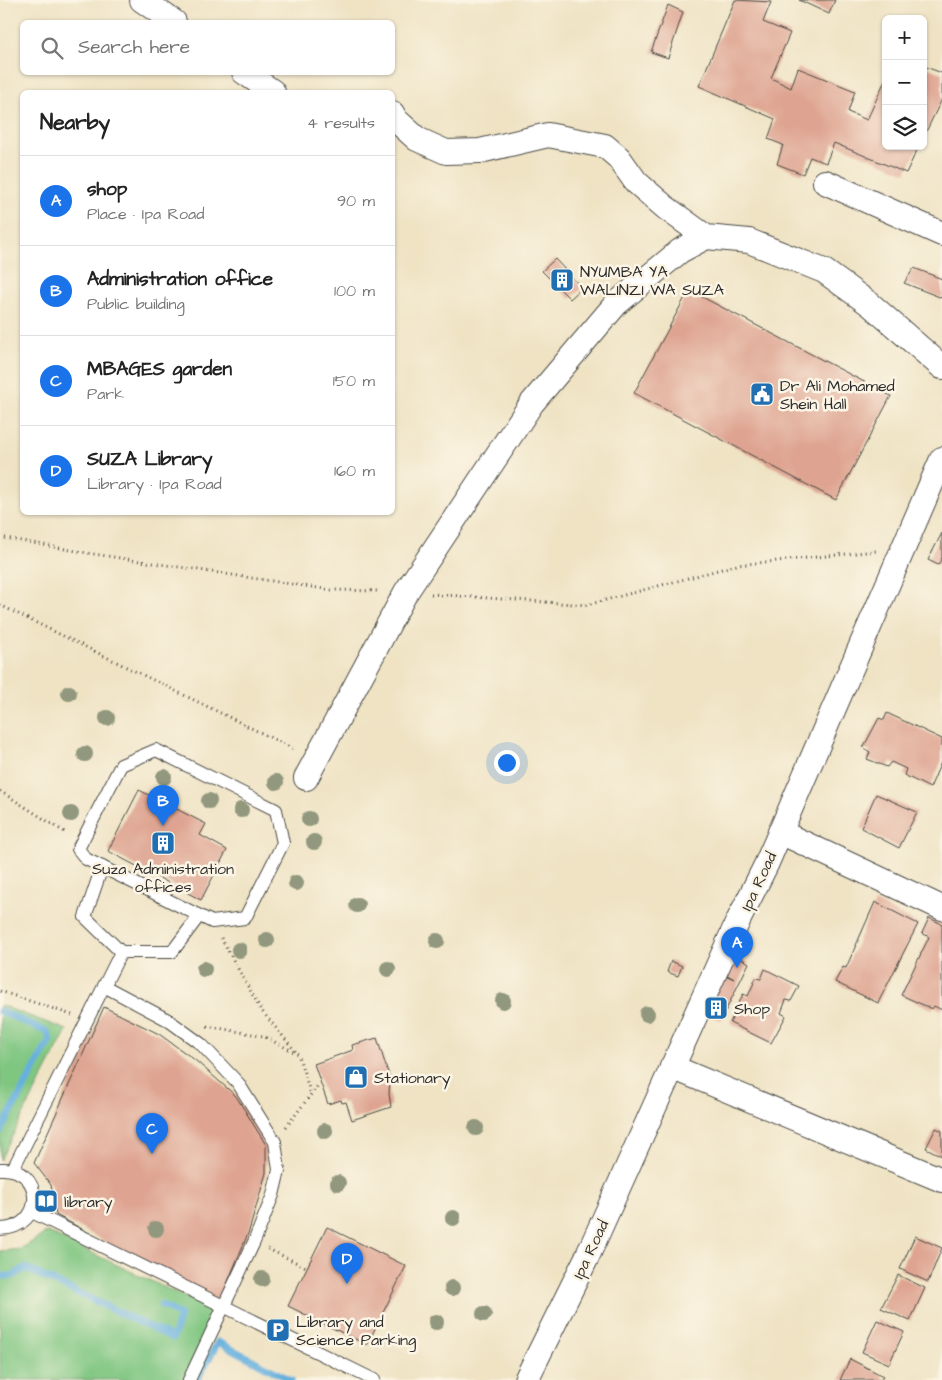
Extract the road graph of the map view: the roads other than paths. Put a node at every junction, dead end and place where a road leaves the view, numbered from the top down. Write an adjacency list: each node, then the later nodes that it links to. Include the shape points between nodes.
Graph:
1 (142, 0): 2 (street)
2 (171, 20)
3 (248, 75): 4 (street)
4 (270, 90)
5 (395, 118): 8 (street, via 417,139 446,152 480,151 548,135 605,146 619,158 636,182)
6 (825, 182): 7 (street)
7 (942, 234)
8 (706, 236): 9 (street, via 749,241 824,271 871,306); 11 (street, via 680,251 616,304 532,403 406,592)
9 (942, 367)
10 (941, 464): 12 (street, Ipa Road)
11 (306, 778)
12 (780, 832): 14 (street); 18 (street, Ipa Road)
13 (102, 867): 15 (lane); 15 (lane, via 86,859 78,849 121,765 156,750 276,810 283,843 246,918 212,922); 16 (lane, via 85,917)
14 (942, 908)
15 (199, 916): 16 (lane, via 172,952)
16 (121, 952): 17 (lane)
17 (104, 986): 19 (lane); 23 (lane, via 168,1020 201,1044 238,1083 275,1142 279,1170 273,1195)
18 (672, 1067): 20 (street); 26 (street, Ipa Road, via 587,1258)
19 (6, 1169): 21 (lane, via 24,1176 32,1186 35,1199)
20 (942, 1180)
21 (32, 1212): 22 (lane, via 24,1223 12,1229); 23 (lane)
22 (0, 1229)
23 (223, 1306): 24 (lane); 25 (lane)
24 (189, 1380)
25 (374, 1380)
26 (526, 1380)

